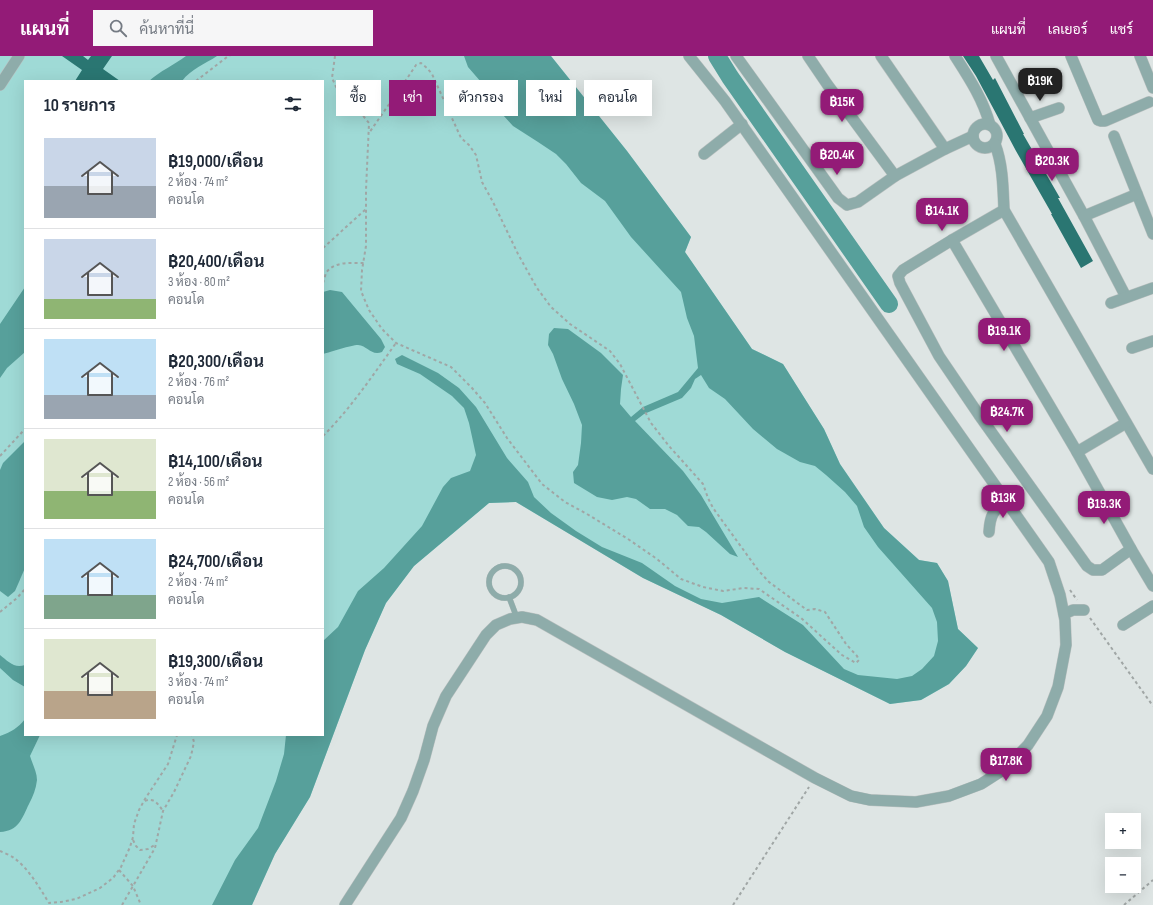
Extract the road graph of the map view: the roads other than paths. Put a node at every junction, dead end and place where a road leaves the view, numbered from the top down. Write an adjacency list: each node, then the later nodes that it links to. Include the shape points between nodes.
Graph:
1 (19, 56): 10 (street)
2 (689, 56): 15 (street)
3 (736, 56): 22 (street, via 838,198 847,205 858,202)
4 (808, 56): 22 (street)
5 (881, 56): 20 (street)
6 (955, 56): 16 (street, via 981,99)
7 (996, 56): 14 (street)
8 (1071, 56): 12 (street, via 1098,120 1105,121)
9 (1140, 56): 11 (street)
10 (0, 86)
11 (1153, 88)
12 (1152, 100)
13 (1059, 108): 14 (street)
14 (1030, 118): 25 (street)
15 (742, 124): 21 (street); 36 (street)
16 (990, 125): 17 (street, via 978,126); 19 (street, via 997,133)
17 (973, 136): 19 (street, via 975,143 981,148 989,148); 20 (street)
18 (1114, 136): 23 (street)
19 (995, 144): 24 (street, via 1001,164)
20 (945, 149): 22 (street)
21 (704, 154)
22 (895, 176)
23 (1137, 194): 25 (street); 26 (street)
24 (1004, 210): 27 (street); 33 (street)
25 (1084, 216): 29 (street)
26 (1153, 234)
27 (952, 240): 34 (street); 38 (street, via 903,270 898,276 939,356 1087,566 1093,570 1102,570)
28 (1153, 288): 29 (street)
29 (1126, 297): 30 (street)
30 (1111, 303)
31 (1153, 341): 32 (street)
32 (1132, 348)
33 (1126, 423): 34 (street); 35 (street)
34 (1077, 452): 38 (street)
35 (1153, 469)
36 (1006, 500): 37 (street, via 991,516); 43 (street, via 1049,562)
37 (989, 532)
38 (1131, 549): 39 (street)
39 (1153, 586)
40 (509, 598): 40 (lane, via 494,594 489,585 489,579 498,567 514,568 520,576 520,587); 44 (lane)
41 (1153, 606): 45 (street)
42 (1084, 610): 43 (street, via 1073,610)
43 (1064, 614): 44 (street, via 1066,645 1058,688 1047,716 1028,745 1006,768 981,784 949,796 916,802 870,800 851,796 537,620)
44 (516, 618): 46 (street, via 496,625 486,635 446,696 401,818)
45 (1123, 625)
46 (345, 905)

